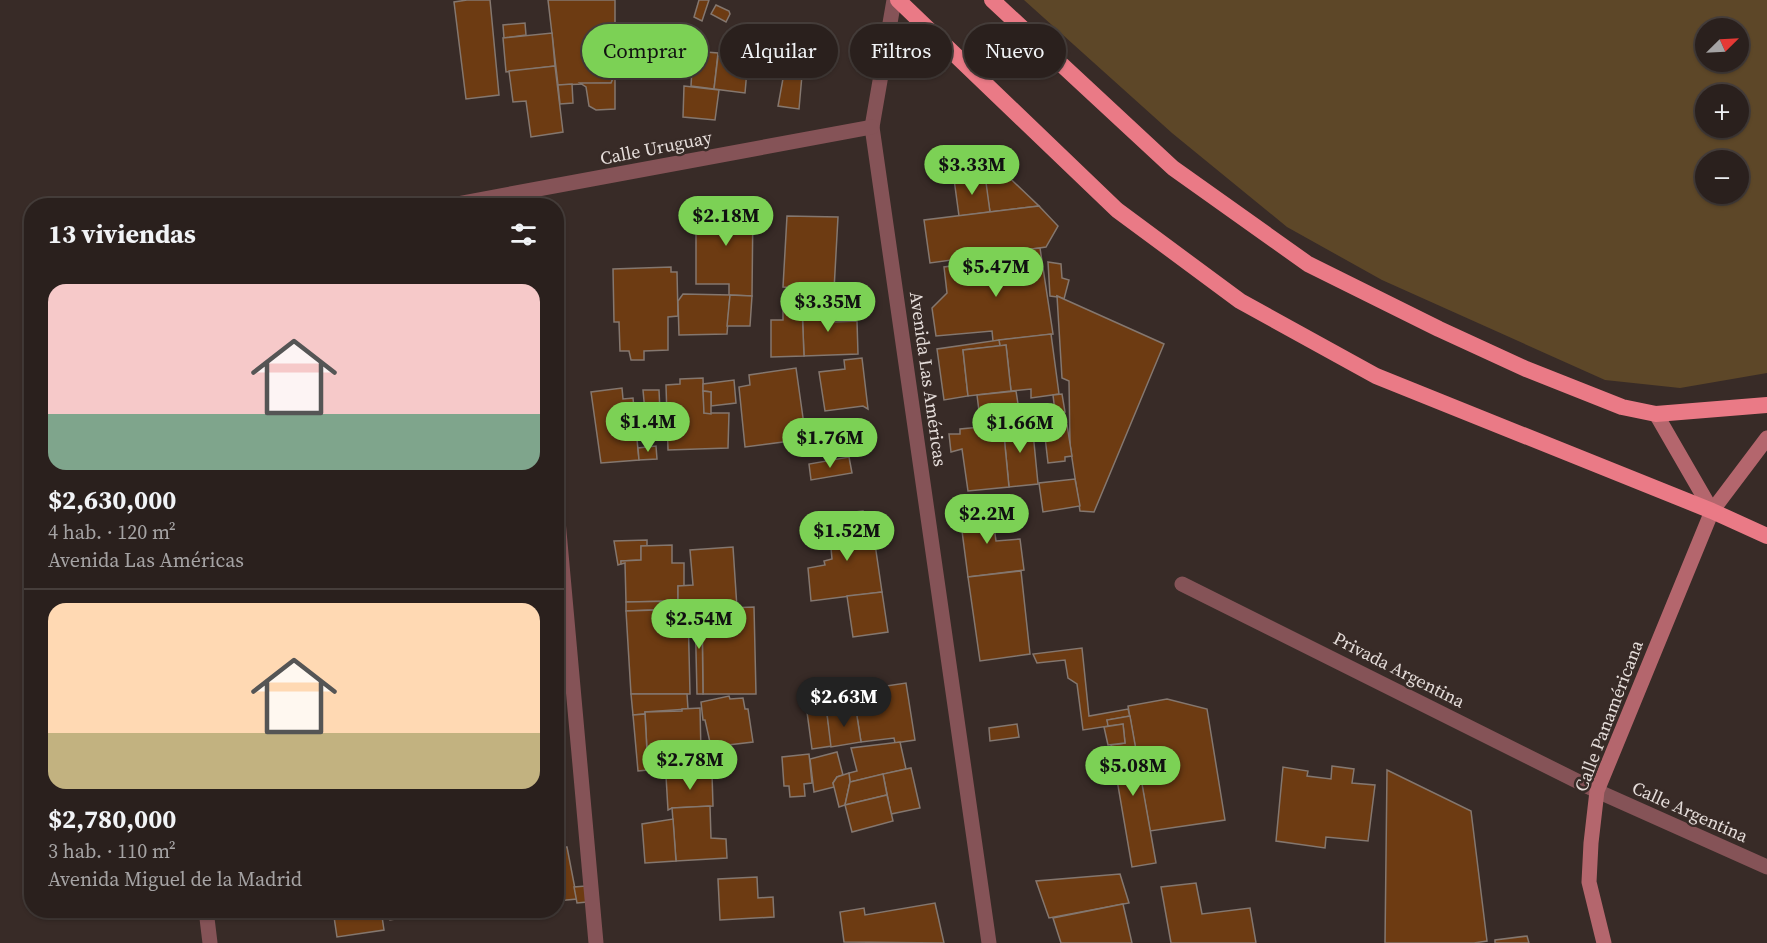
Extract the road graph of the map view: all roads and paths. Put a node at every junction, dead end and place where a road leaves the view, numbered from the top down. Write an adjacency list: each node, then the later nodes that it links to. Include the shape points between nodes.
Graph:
1 (896, 0): 3 (street, Avenida Las Américas); 8 (highway, via 1117,210 1240,301 1376,376)
2 (992, 0): 6 (highway, via 1173,168 1308,264 1526,369 1622,407)
3 (872, 127): 4 (street, Calle Uruguay); 17 (street, Avenida Las Américas)
4 (530, 198)
5 (1767, 405): 6 (highway)
6 (1656, 414): 8 (main road)
7 (1767, 438): 8 (main road, Calle Panaméricana)
8 (1712, 511): 9 (highway); 12 (main road, Calle Panaméricana)
9 (1767, 537)
10 (1182, 584): 12 (street, Privada Argentina)
11 (564, 587): 16 (street)
12 (1598, 792): 13 (street, Calle Argentina); 18 (main road, Calle Panaméricana, via 1589,882)
13 (1767, 867)
14 (207, 918): 15 (street)
15 (210, 943)
16 (596, 943)
17 (989, 943)
18 (1604, 943)

